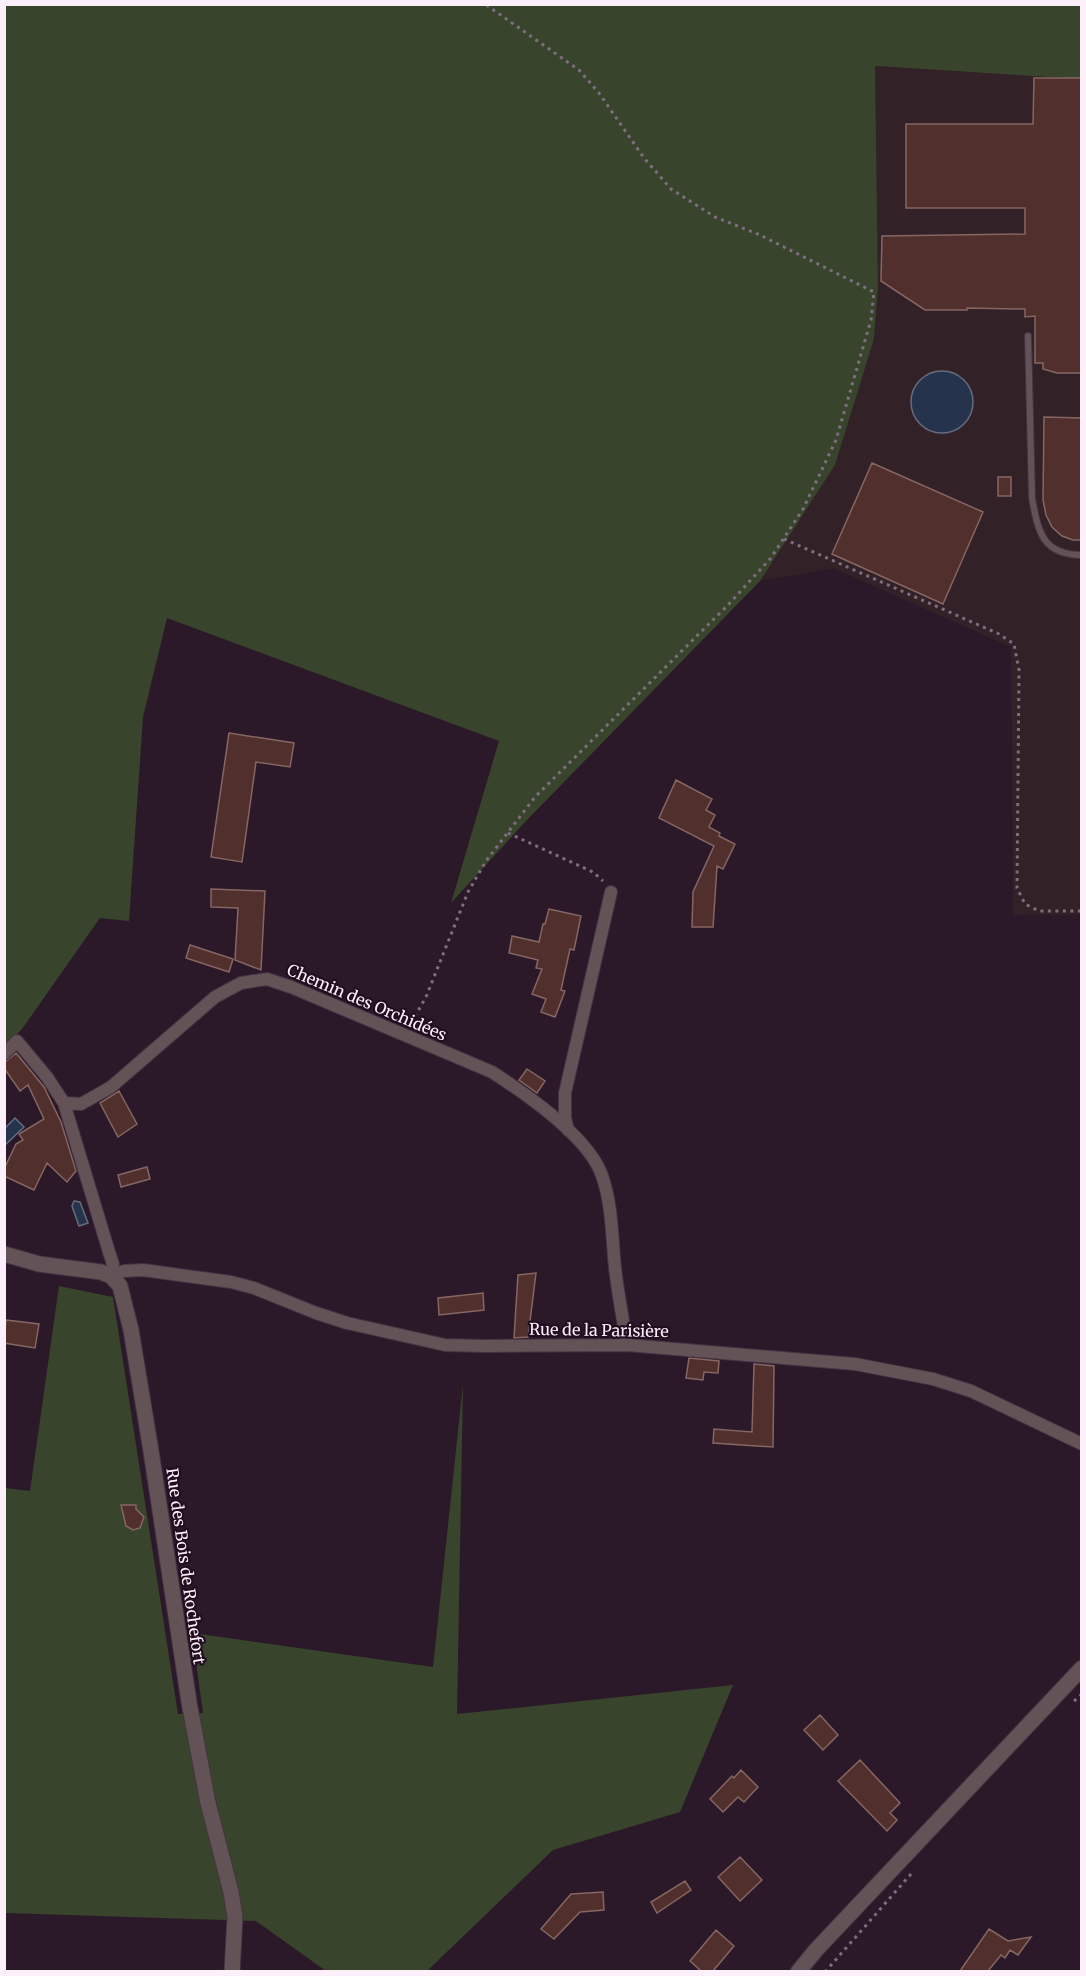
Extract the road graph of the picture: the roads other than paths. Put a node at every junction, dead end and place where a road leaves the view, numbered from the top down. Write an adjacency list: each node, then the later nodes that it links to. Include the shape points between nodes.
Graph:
1 (1028, 336): 2 (lane, via 1032,498 1036,519 1041,536 1056,550)
2 (1082, 555)
3 (611, 892): 6 (street, via 565,1092)
4 (4, 1054): 5 (street, via 17,1041)
5 (64, 1103): 6 (street, Chemin des Orchidées, via 81,1104 111,1087 215,997 241,982 267,979 492,1072); 8 (street, via 110,1252)
6 (568, 1130): 9 (street, Chemin des Orchidées, via 601,1173)
7 (4, 1254): 8 (street)
8 (111, 1276): 9 (street, Rue de la Parisière, via 143,1270 231,1282 347,1323 445,1345); 12 (street, Rue des Bois de Rochefort, via 120,1286 131,1330 189,1702 208,1803 231,1892 235,1917)
9 (627, 1345): 10 (street, Rue de la Parisière, via 855,1364 933,1379 980,1395)
10 (1082, 1444)
11 (1082, 1668): 13 (street)
12 (232, 1971)
13 (798, 1971)

